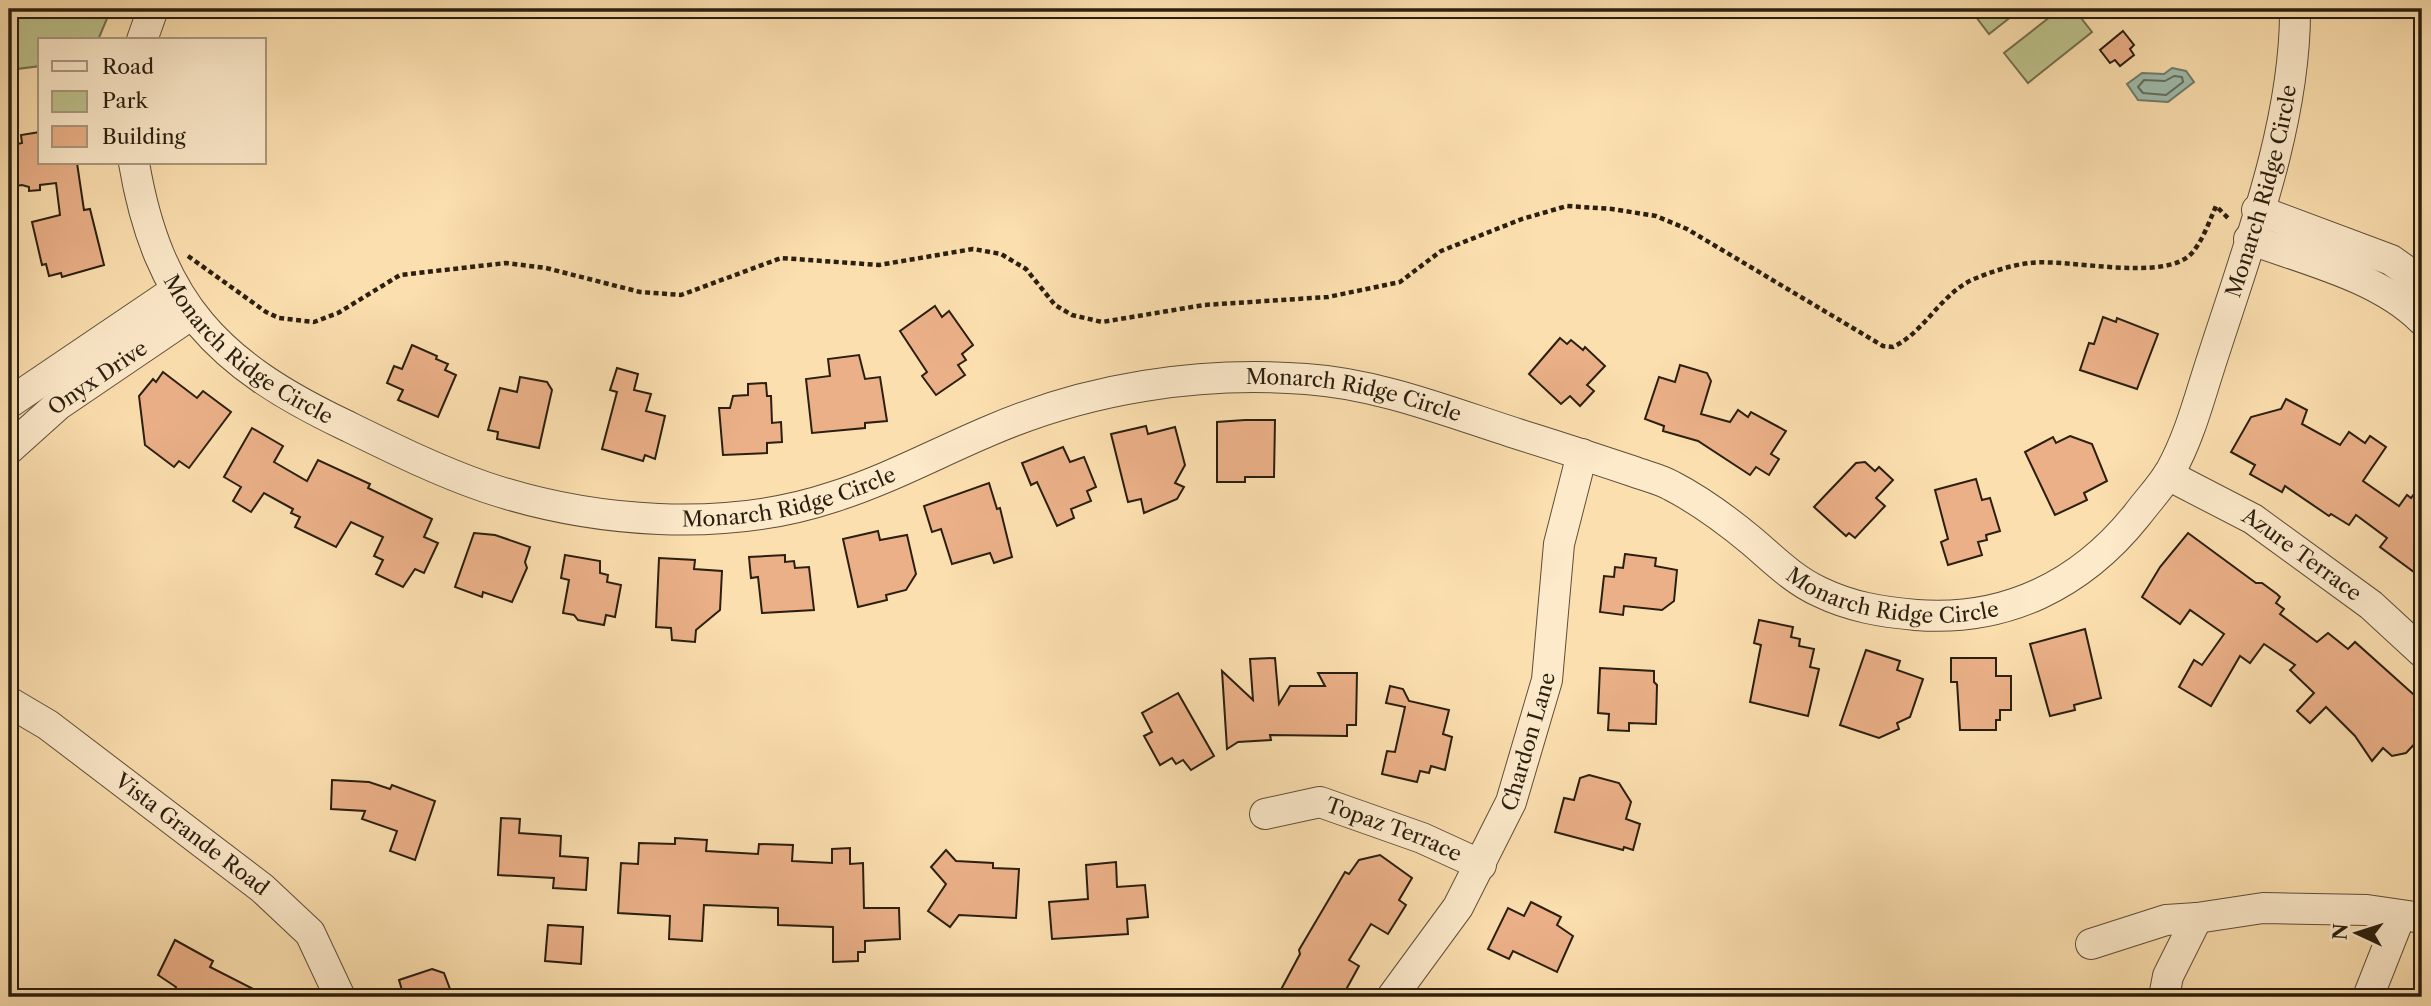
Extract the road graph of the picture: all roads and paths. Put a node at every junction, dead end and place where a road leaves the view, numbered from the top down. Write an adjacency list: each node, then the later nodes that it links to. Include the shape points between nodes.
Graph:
1 (153, 9): 3 (street)
2 (2295, 9): 5 (street, Monarch Ridge Circle, via 2284,116)
3 (143, 38)
4 (134, 164): 7 (street, Monarch Ridge Circle)
5 (2257, 210): 6 (street, Monarch Ridge Circle); 8 (street, via 2391,260)
6 (2249, 239): 7 (path, via 2216,206 2191,254 2177,263 2126,269 2031,263 1993,272 1950,292 1893,347 1883,346 1687,229 1656,216 1567,206 1441,251 1400,282 1328,297 1204,305 1102,322 1072,315 1055,305 1026,269 985,249 879,265 781,258 681,295 640,292 546,268 506,263 426,271 400,275 338,313 314,322 266,312 193,257); 10 (street, via 2354,278 2406,304); 14 (street, Monarch Ridge Circle, via 2192,426)
7 (156, 248): 9 (street, Monarch Ridge Circle)
8 (2422, 282)
9 (184, 302): 11 (street, Onyx Drive); 12 (street, Onyx Drive); 13 (street, Monarch Ridge Circle, via 215,341 285,396 447,473 521,498 619,515 704,518 830,499 1038,413 1115,390 1182,380 1306,379 1367,388)
10 (2422, 320)
11 (9, 403)
12 (9, 449)
13 (1582, 454): 14 (street, Monarch Ridge Circle, via 1670,485 1751,541 1788,573 1831,597 1872,610 1933,616 2004,608 2074,576 2116,541); 18 (street, Chardon Lane, via 1559,544 1547,680 1538,721 1511,802)
14 (2168, 475): 15 (street, Azure Terrace, via 2253,519 2371,605)
15 (2422, 652)
16 (9, 702): 22 (street, Vista Grande Road, via 48,725 262,888 310,933)
17 (1265, 814): 18 (street, Topaz Terrace, via 1320,802 1422,838)
18 (1481, 865): 23 (street, Chardon Lane, via 1458,906)
19 (2411, 917): 20 (street, via 2367,910 2263,908); 25 (street)
20 (2197, 918): 21 (street, via 2166,920); 24 (street, via 2168,976)
21 (2091, 944)
22 (340, 997)
23 (1392, 997)
24 (2164, 997)
25 (2368, 997)

